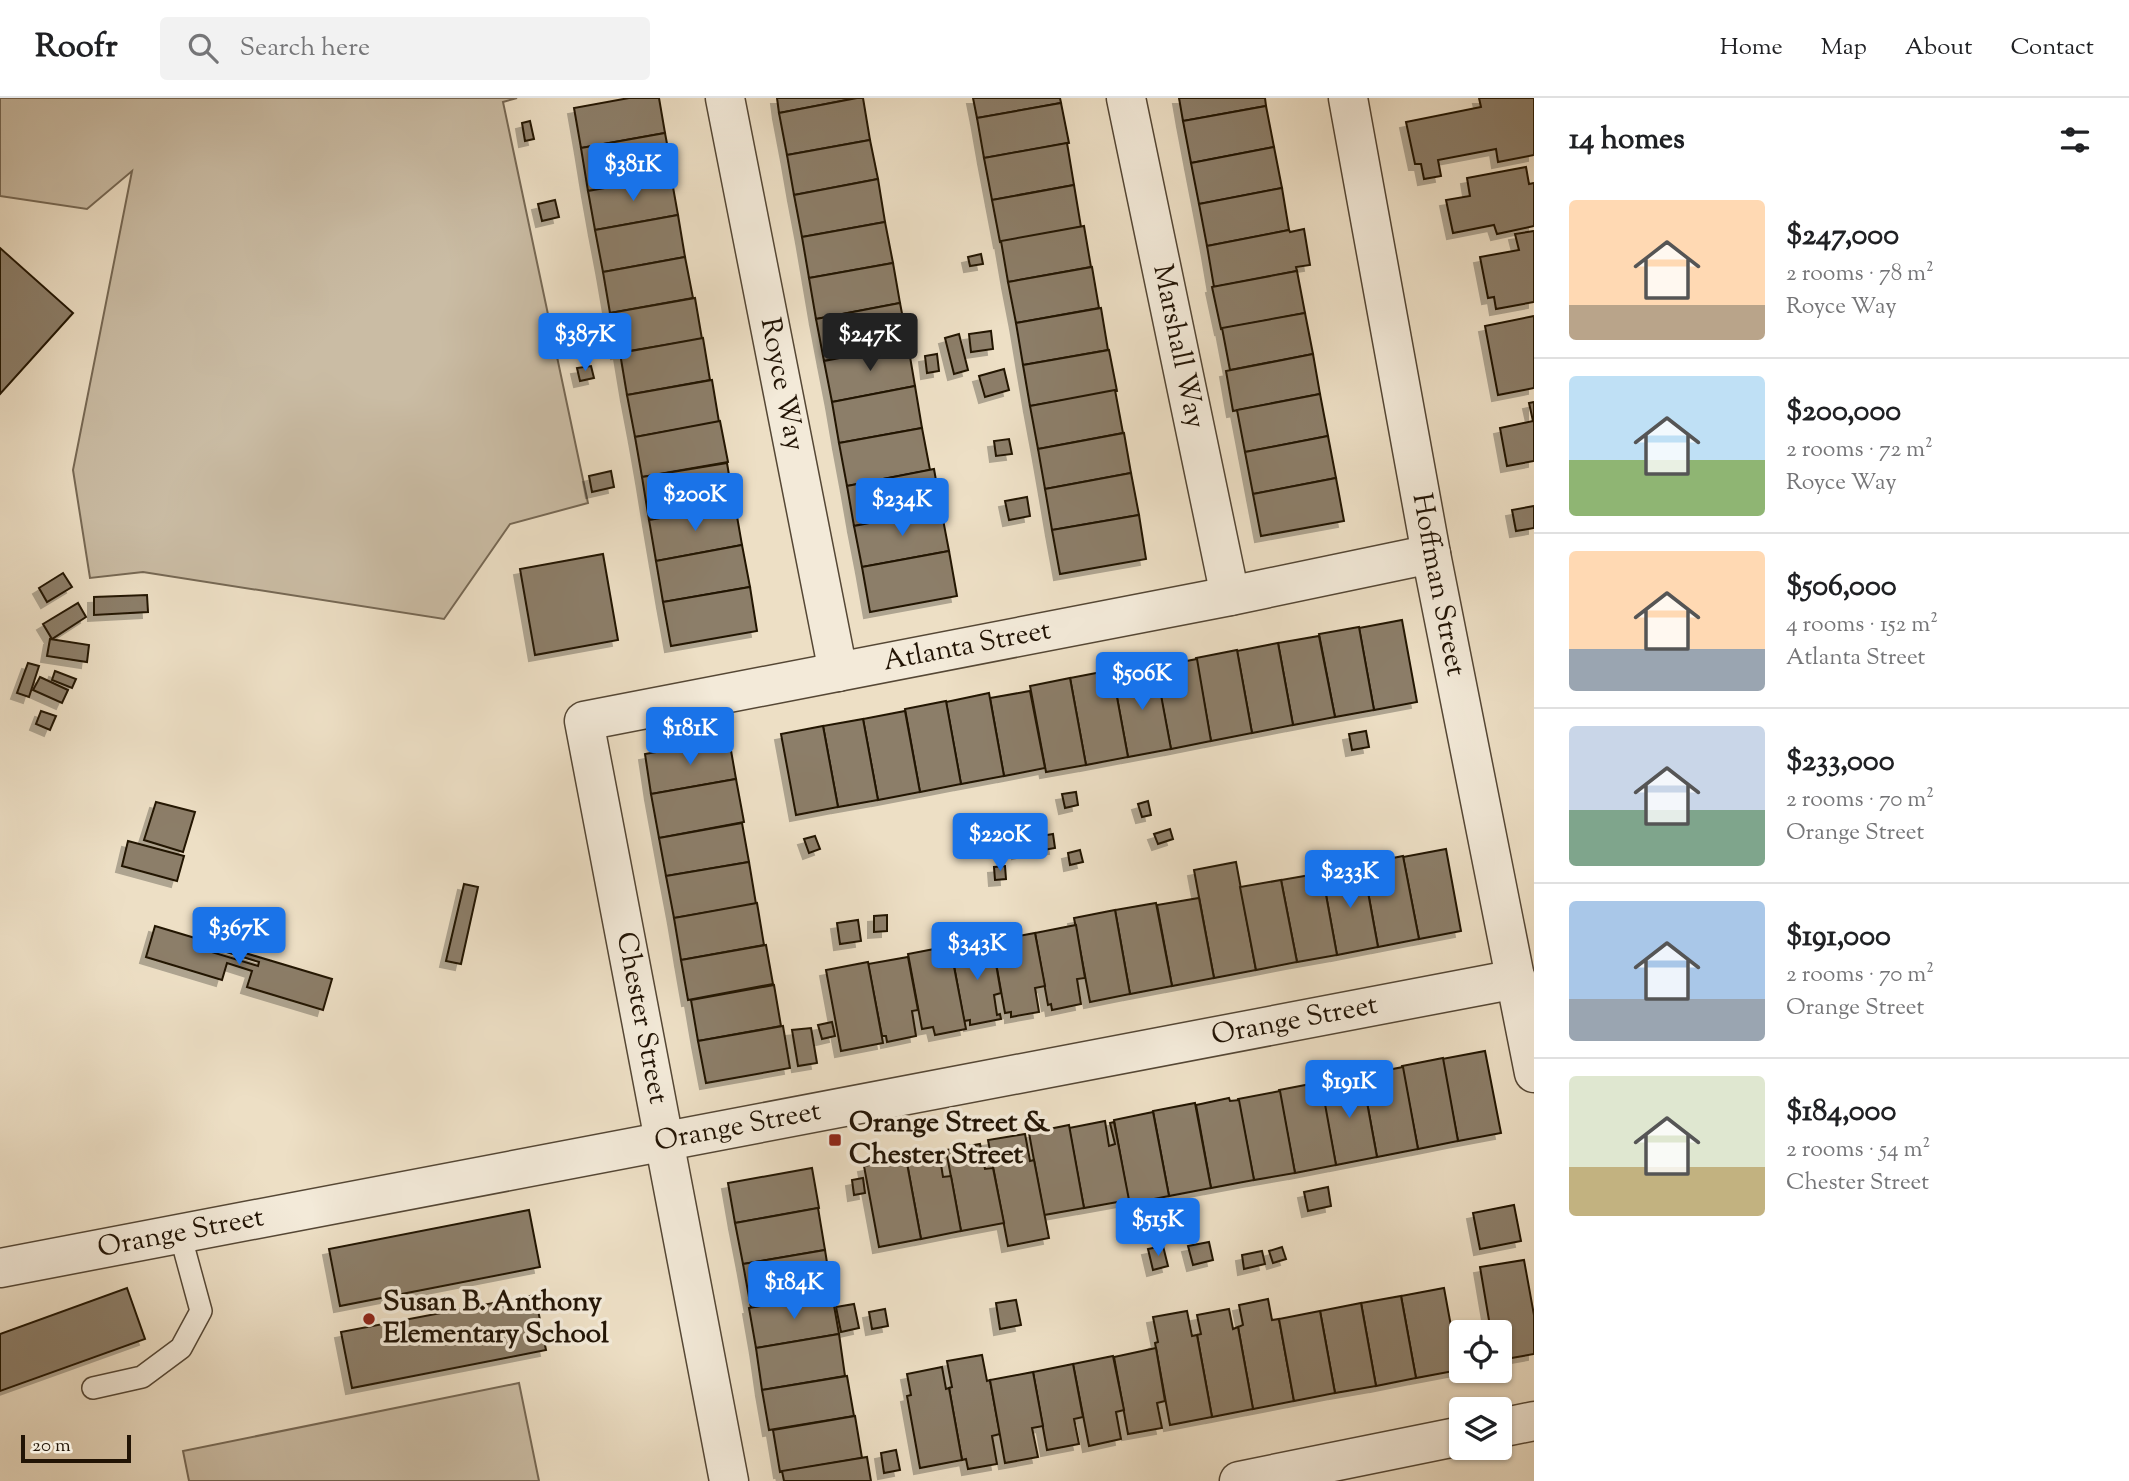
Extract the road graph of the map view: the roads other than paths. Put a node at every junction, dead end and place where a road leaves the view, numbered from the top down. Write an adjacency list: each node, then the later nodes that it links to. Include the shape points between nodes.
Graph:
1 (725, 98): 6 (street, Royce Way)
2 (1126, 98): 5 (street, Marshall Way)
3 (1348, 98): 4 (street, Hoffman Street)
4 (1431, 554): 5 (street, Atlanta Street); 8 (street, Hoffman Street)
5 (1230, 596): 6 (street, Atlanta Street)
6 (838, 672): 7 (street, Atlanta Street)
7 (584, 721): 10 (street, Chester Street)
8 (1516, 979): 9 (street, Hoffman Street); 10 (street, Orange Street)
9 (1534, 1073)
10 (665, 1142): 11 (street, Orange Street); 17 (street, Chester Street)
11 (180, 1234): 12 (street, Orange Street); 13 (lane, via 201,1311 181,1348 142,1377)
12 (0, 1268)
13 (93, 1388)
14 (1534, 1421): 15 (street)
15 (1512, 1426)
16 (1449, 1438): 18 (street)
17 (729, 1481)
18 (1239, 1481)

